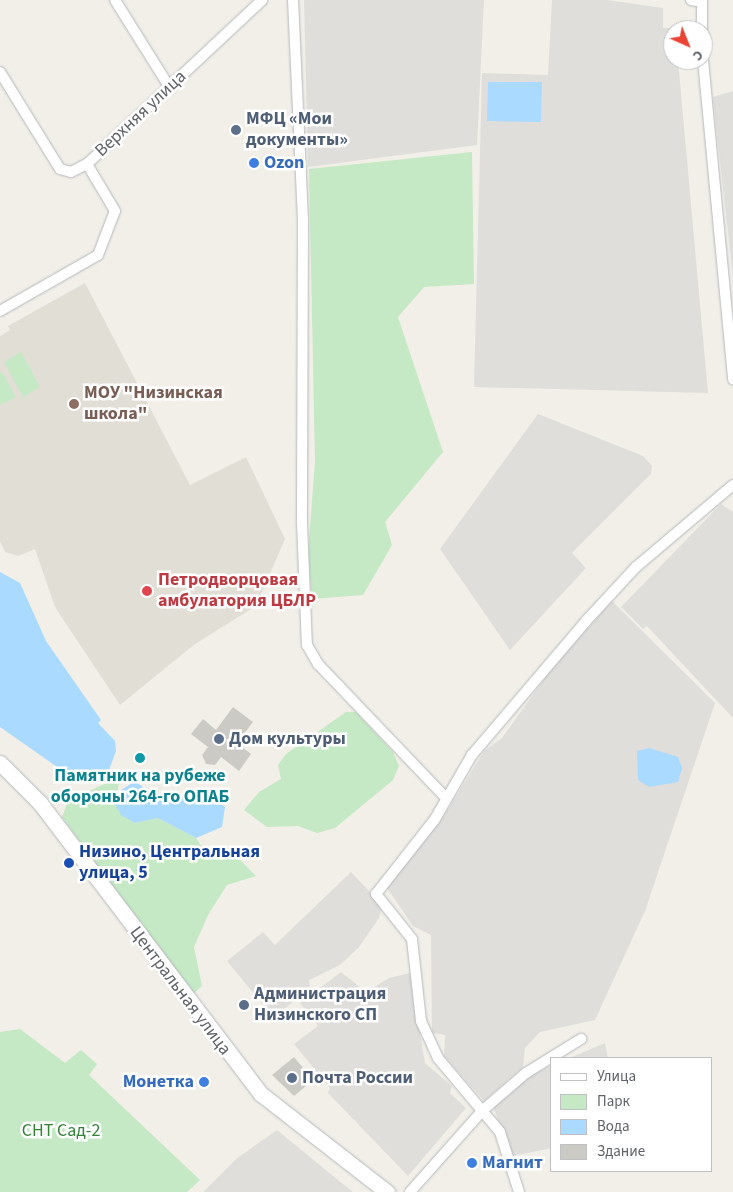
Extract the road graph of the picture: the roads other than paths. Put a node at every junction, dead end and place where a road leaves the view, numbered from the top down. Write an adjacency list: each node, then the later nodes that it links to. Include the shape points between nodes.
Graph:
1 (115, 0): 8 (street)
2 (262, 0): 8 (street, Верхняя улица)
3 (293, 0): 14 (street, via 303,189 302,523 307,645 318,664)
4 (698, 1): 5 (street)
5 (701, 20)
6 (704, 70): 11 (street)
7 (0, 72): 9 (street, via 60,169 71,172)
8 (170, 88): 9 (street, Верхняя улица)
9 (88, 164): 10 (street, Верхняя улица, via 115,211 98,255)
10 (0, 310)
11 (733, 380)
12 (733, 484): 14 (street, via 636,567 472,755)
13 (0, 763): 19 (street, Центральная улица, via 40,803 260,1094)
14 (446, 798): 18 (street, via 376,894 412,939 421,1020 438,1058)
15 (581, 1039): 16 (street)
16 (552, 1057)
17 (550, 1058): 18 (street, via 526,1073)
18 (484, 1109): 20 (street); 21 (street, via 500,1132)
19 (387, 1192)
20 (410, 1192)
21 (519, 1192)

